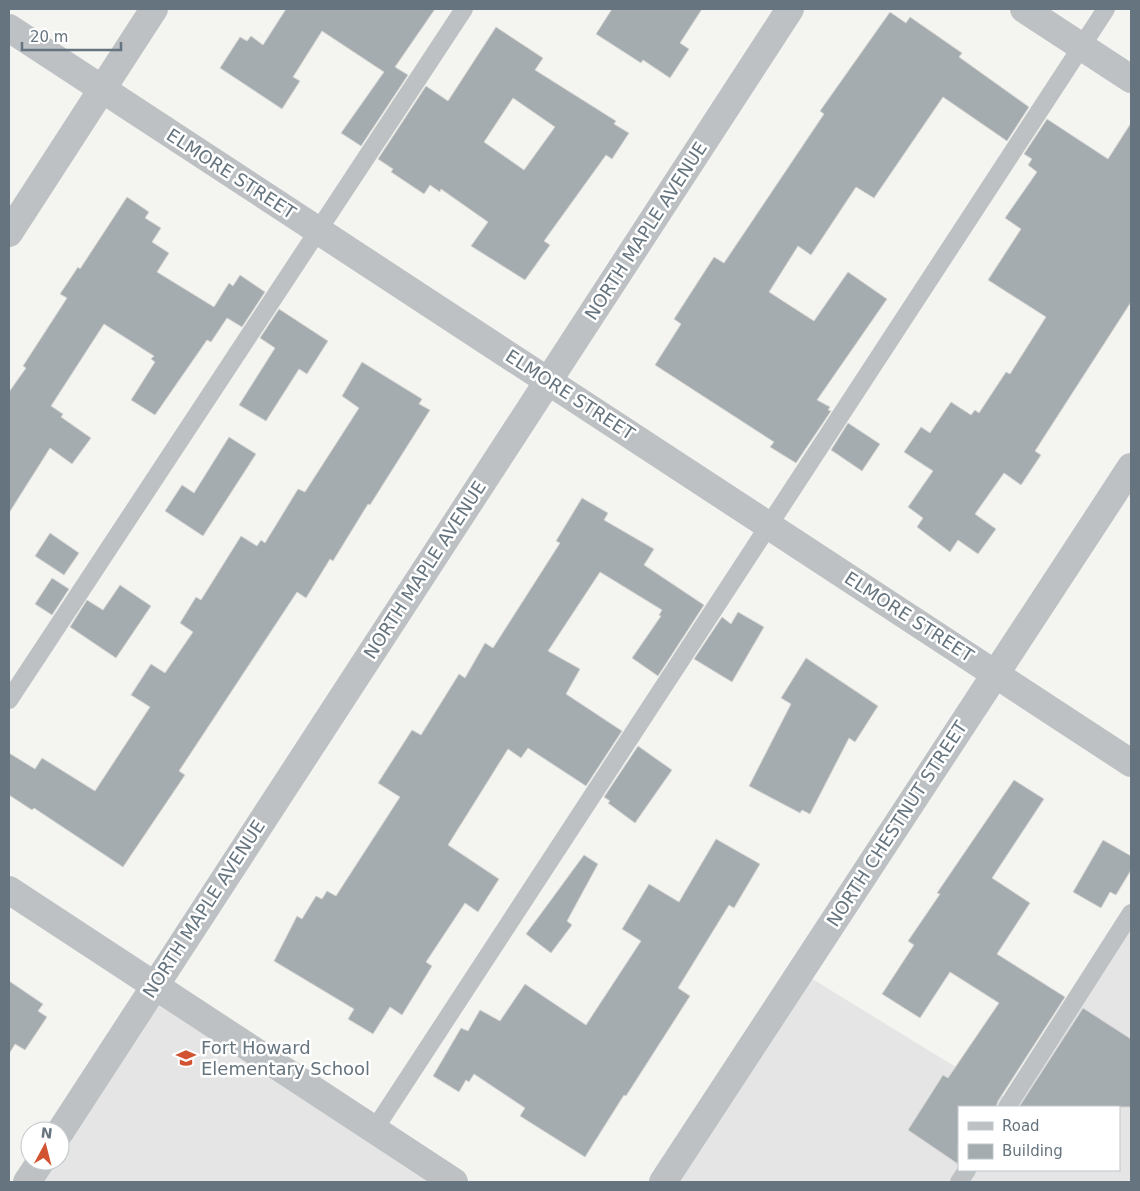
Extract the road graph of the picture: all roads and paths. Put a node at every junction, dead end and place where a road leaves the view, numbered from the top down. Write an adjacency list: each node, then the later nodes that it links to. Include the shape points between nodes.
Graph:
1 (154, 9): 9 (street)
2 (464, 9): 10 (lane)
3 (790, 9): 12 (street, NORTH MAPLE AVENUE)
4 (1024, 9): 7 (street)
5 (1106, 9): 7 (lane)
6 (9, 28): 9 (street, ELMORE STREET)
7 (1082, 47): 8 (street); 14 (lane)
8 (1131, 79)
9 (102, 90): 10 (street, ELMORE STREET); 11 (street)
10 (318, 231): 12 (street, ELMORE STREET); 16 (lane)
11 (9, 233)
12 (548, 381): 14 (street, ELMORE STREET); 20 (street, NORTH MAPLE AVENUE)
13 (1131, 467): 15 (street, NORTH CHESTNUT STREET)
14 (768, 525): 15 (street, ELMORE STREET); 23 (lane)
15 (996, 674): 17 (street, ELMORE STREET); 28 (street, NORTH CHESTNUT STREET)
16 (9, 700)
17 (1131, 763)
18 (9, 890): 20 (street)
19 (1131, 913): 21 (lane)
20 (154, 986): 22 (street, NORTH MAPLE AVENUE); 23 (street)
21 (1008, 1106)
22 (67, 1121)
23 (374, 1130): 27 (street)
24 (34, 1171): 26 (street)
25 (966, 1171): 29 (lane)
26 (27, 1182)
27 (454, 1182)
28 (663, 1182)
29 (959, 1182)

